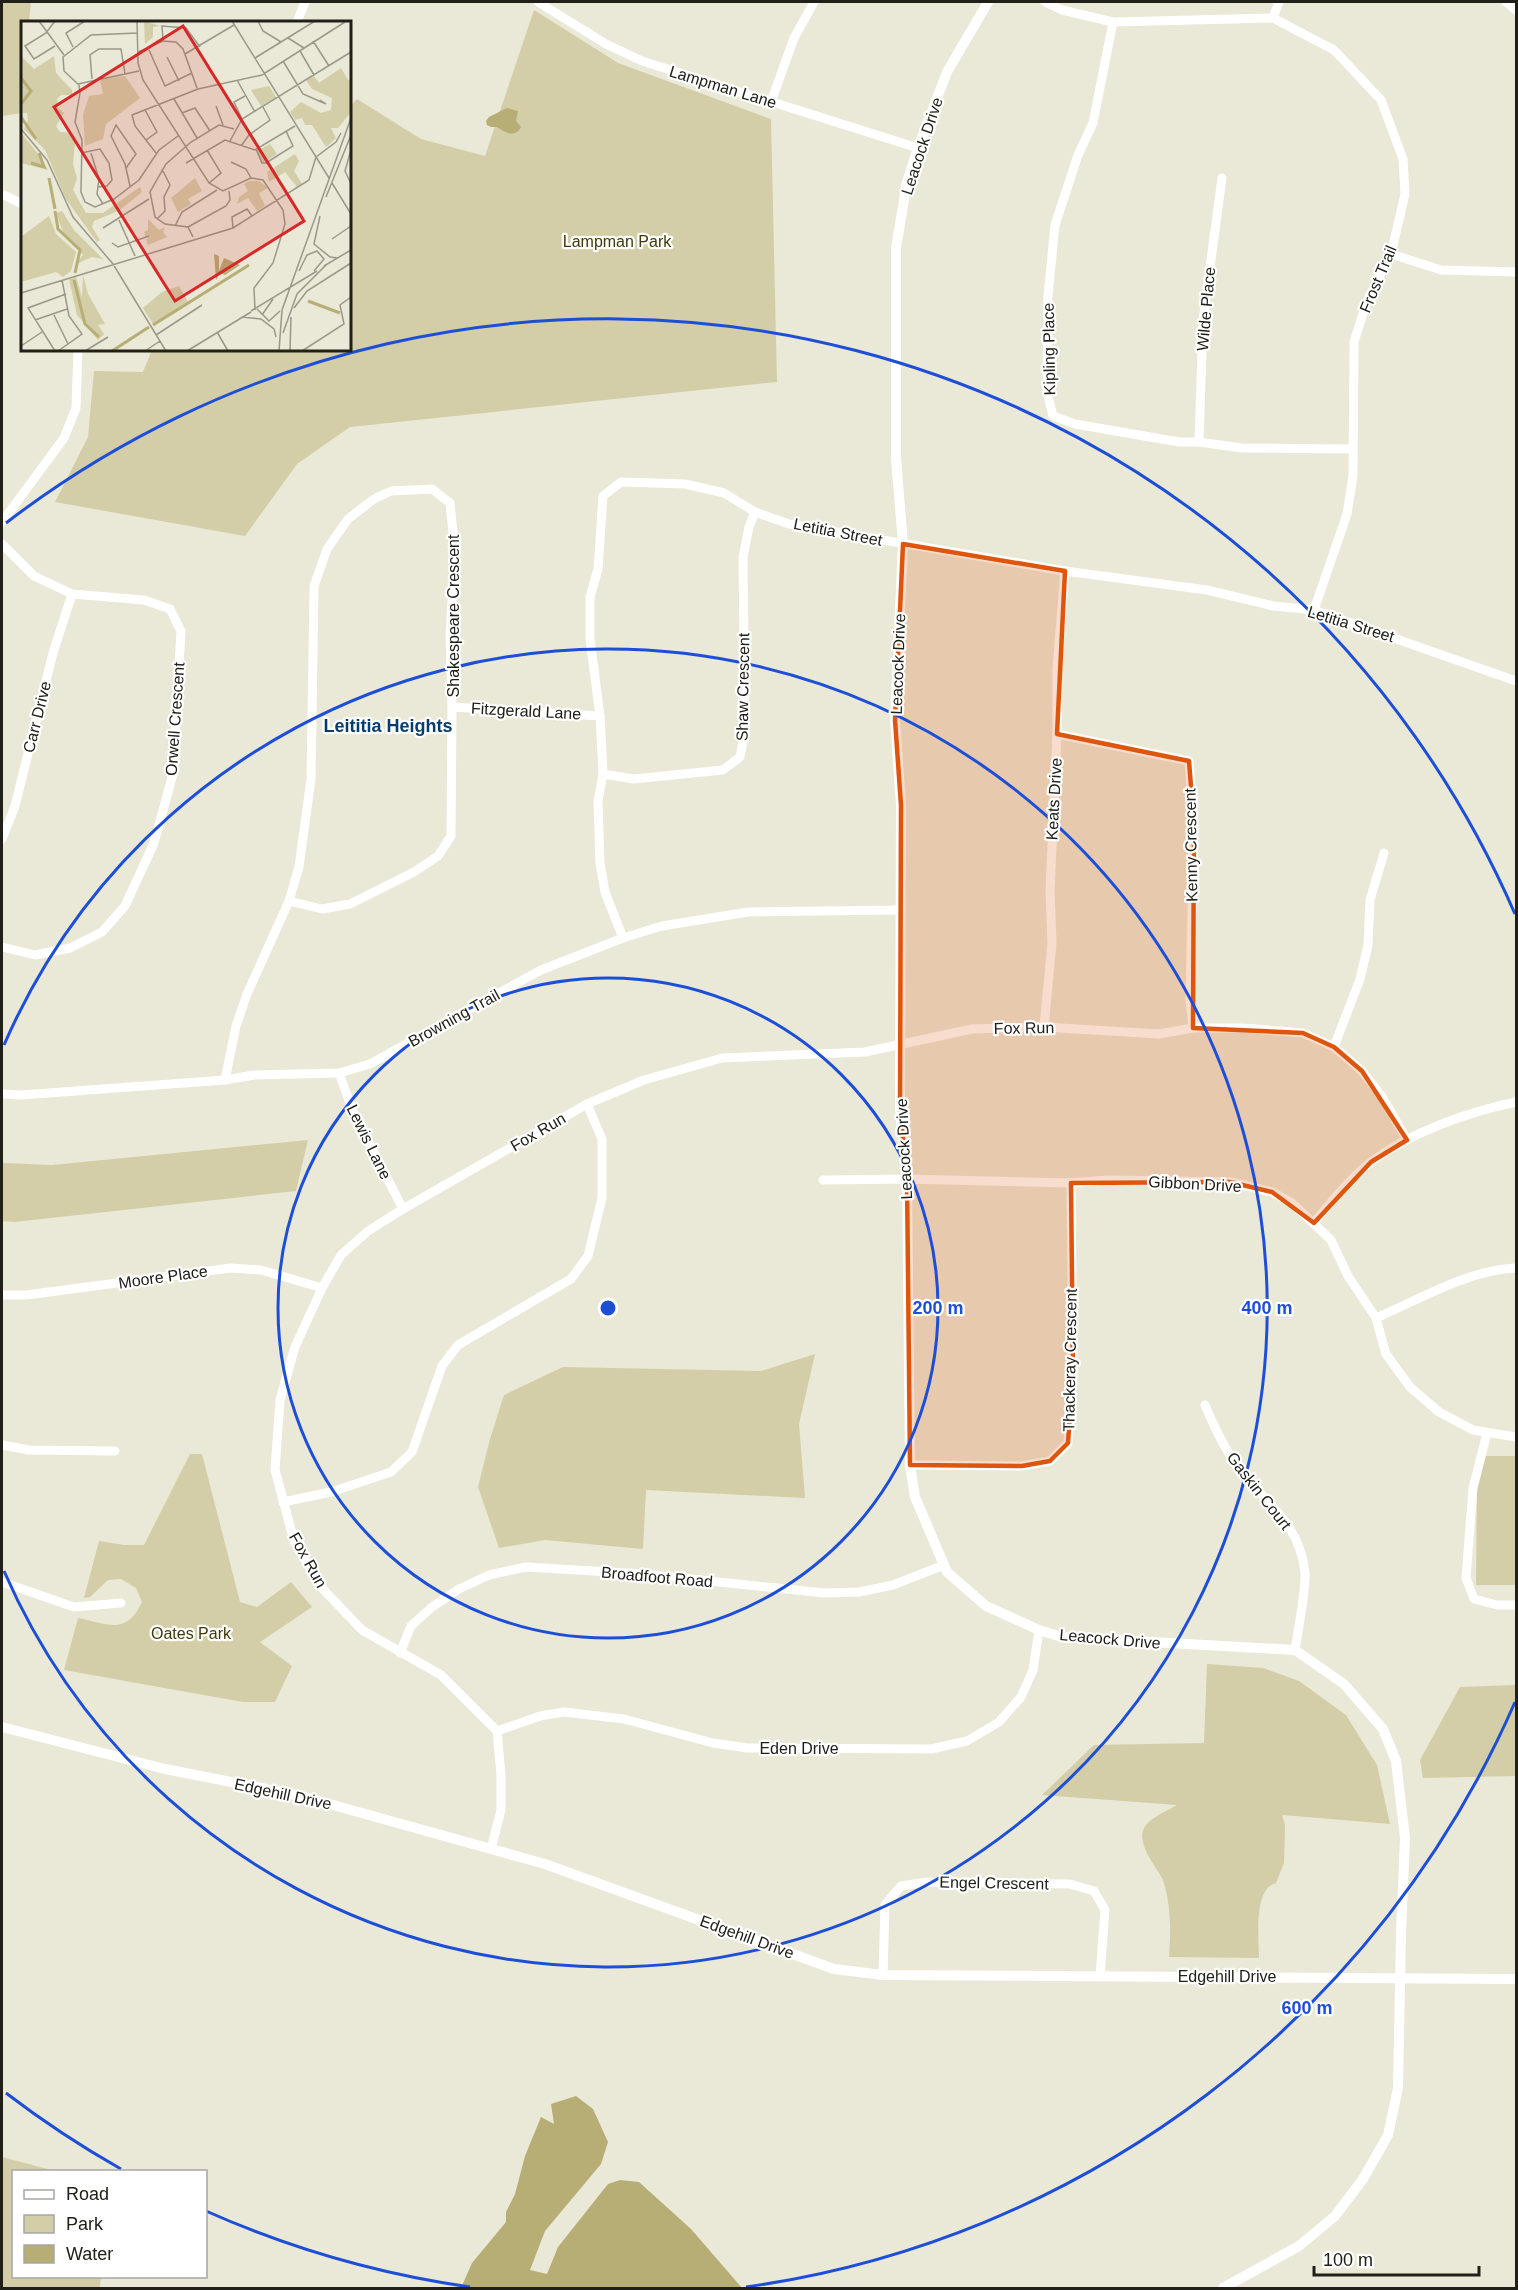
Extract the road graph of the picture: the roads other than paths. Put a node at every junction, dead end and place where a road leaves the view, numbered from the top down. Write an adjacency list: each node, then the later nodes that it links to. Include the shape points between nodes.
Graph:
1 (305, 2): 10 (street)
2 (538, 2): 12 (street, Lampman Lane, via 642,62)
3 (814, 2): 12 (street, via 794,38)
4 (988, 2): 13 (street, Leacock Drive, via 947,72)
5 (1045, 2): 11 (street, Frost Trail)
6 (1279, 2): 9 (street)
7 (1506, 2): 8 (street)
8 (1516, 10)
9 (1273, 18): 11 (street, Frost Trail); 17 (street, Frost Trail, via 1335,50 1381,100 1403,159 1405,194)
10 (297, 21)
11 (1113, 22): 20 (street, Kipling Place, via 1093,123 1055,225 1047,296 1047,392 1053,416 1075,424 1179,442)
12 (771, 102): 13 (street, Lampman Lane)
13 (918, 148): 25 (street, Leacock Drive, via 907,182 896,248 896,458)
14 (1222, 178): 20 (street, Wilde Place, via 1203,320)
15 (4, 195): 16 (street)
16 (21, 204)
17 (1391, 254): 18 (street, via 1441,270); 21 (street, Frost Trail, via 1367,301 1354,342)
18 (1516, 272)
19 (78, 351): 23 (street, via 76,408 64,438)
20 (1199, 441): 21 (street, Kipling Place, via 1242,448)
21 (1353, 449): 28 (street, Frost Trail, via 1347,514)
22 (755, 512): 25 (street, Letitia Street, via 789,524); 31 (street, Letitia Street, via 724,493 685,484 621,482 603,495 598,569 590,597 590,639); 33 (street, Shaw Crescent, via 743,557 745,731 740,757 723,770 633,779)
23 (2, 522)
24 (2, 544): 27 (street, Orwell Crescent, via 34,576)
25 (903, 544): 26 (street, Letitia Street); 37 (street, Leacock Drive, via 895,720 901,805)
26 (1065, 571): 28 (street, Letitia Street, via 1207,590 1274,606); 32 (street, Keats Drive, via 1057,668)
27 (72, 594): 34 (street, Carr Drive, via 53,653 15,807); 39 (street, Orwell Crescent, via 144,600 170,609 181,631 173,774 154,843 125,906 102,932 70,948 34,955)
28 (1314, 610): 29 (street, Letitia Street)
29 (1516, 681)
30 (452, 706): 31 (street, Fitzgerald Lane); 36 (street, Shakespeare Crescent, via 451,836 438,856 350,904 322,909); 36 (street, Shakespeare Crescent, via 450,634 455,553 450,503 432,489 391,491 348,519 327,549 314,586 312,779 299,867)
31 (600, 716): 33 (street, Letitia Street)
32 (1057, 734): 40 (street, Keats Drive, via 1050,891 1052,943); 41 (street, Kenny Crescent, via 1189,761 1194,825 1190,999)
33 (603, 774): 38 (street, Letitia Street, via 598,801 600,863 605,892)
34 (2, 839)
35 (1384, 853): 43 (street, via 1370,900 1368,945 1360,980)
36 (289, 902): 45 (street, Shakespeare Crescent, via 247,994)
37 (900, 910): 38 (street, Browning Trail, via 748,912); 42 (street, Leacock Drive)
38 (622, 938): 44 (street, Browning Trail, via 541,970 370,1064)
39 (2, 947)
40 (1044, 1027): 41 (street, Fox Run, via 1159,1034); 42 (street, Fox Run, via 972,1029)
41 (1193, 1028): 43 (street, Fox Run, via 1303,1033)
42 (902, 1044): 48 (street, Fox Run, via 865,1052 722,1058 645,1080); 50 (street, Leacock Drive, via 900,1110)
43 (1334, 1047): 49 (street, Fox Run, via 1362,1071)
44 (339, 1073): 45 (street, Browning Trail, via 254,1075); 53 (street, Lewis Lane, via 354,1114)
45 (225, 1080): 46 (street, Browning Trail)
46 (2, 1094)
47 (1516, 1102): 49 (street, via 1480,1110)
48 (586, 1104): 53 (street, Fox Run); 65 (street, via 603,1139 602,1198 588,1256 571,1279 458,1345 442,1366 412,1452 391,1472 331,1492)
49 (1407, 1140): 54 (street, via 1371,1162)
50 (907, 1179): 51 (street, Gibbon Drive); 52 (street, Gibbon Drive); 64 (street, Leacock Drive)
51 (824, 1180)
52 (1071, 1183): 54 (street, Gibbon Drive, via 1230,1182 1272,1192 1292,1203); 64 (street, Thackeray Crescent, via 1073,1371 1068,1443 1050,1461 1022,1466)
53 (403, 1209): 56 (street, Fox Run, via 341,1255)
54 (1314, 1223): 58 (street, Gibbon Drive, via 1331,1240 1348,1276)
55 (1516, 1268): 58 (street, via 1465,1279)
56 (322, 1288): 57 (street, Moore Place, via 261,1270 231,1268); 65 (street, Fox Run, via 295,1347 280,1400 275,1470)
57 (2, 1295)
58 (1376, 1318): 60 (street, Gibbon Drive, via 1386,1354 1410,1387 1439,1412)
59 (1205, 1405): 71 (street, Gaskin Court, via 1220,1441 1286,1521 1299,1545 1305,1574)
60 (1487, 1433): 61 (street, Gibbon Drive); 69 (street, via 1473,1488 1466,1578 1474,1599)
61 (1516, 1437)
62 (2, 1445): 63 (street, via 29,1450)
63 (115, 1451)
64 (910, 1465): 66 (street, Leacock Drive, via 915,1497)
65 (283, 1502): 72 (street, Fox Run, via 294,1541 321,1587 362,1630)
66 (944, 1565): 70 (street, Leacock Drive, via 986,1606); 72 (street, Broadfoot Road, via 893,1585 859,1592 824,1593 643,1574 526,1567 489,1575 432,1606 411,1626)
67 (2, 1582): 68 (street, via 74,1607)
68 (121, 1603)
69 (1516, 1605)
70 (1039, 1630): 71 (street, Leacock Drive, via 1062,1637); 74 (street, Eden Drive, via 1033,1670 1021,1697 999,1722 967,1741 931,1749 747,1748 624,1719 564,1712)
71 (1295, 1650): 78 (street, via 1344,1684 1383,1729 1396,1761 1406,1838)
72 (400, 1653): 74 (street, Fox Run, via 441,1675)
73 (2, 1727): 75 (street, Edgehill Drive, via 165,1769 297,1795)
74 (497, 1731): 75 (street, via 501,1810)
75 (491, 1849): 76 (street, Edgehill Drive, via 545,1864 834,1969)
76 (883, 1975): 77 (street, Edgehill Drive); 77 (street, Engel Crescent, via 885,1905 901,1886 927,1882 1070,1884 1094,1891 1105,1910)
77 (1100, 1976): 78 (street, Edgehill Drive)
78 (1400, 1977): 79 (street, Edgehill Drive); 80 (street, via 1398,2088 1388,2135 1363,2179 1335,2216 1299,2246)
79 (1516, 1979)
80 (1223, 2289)

